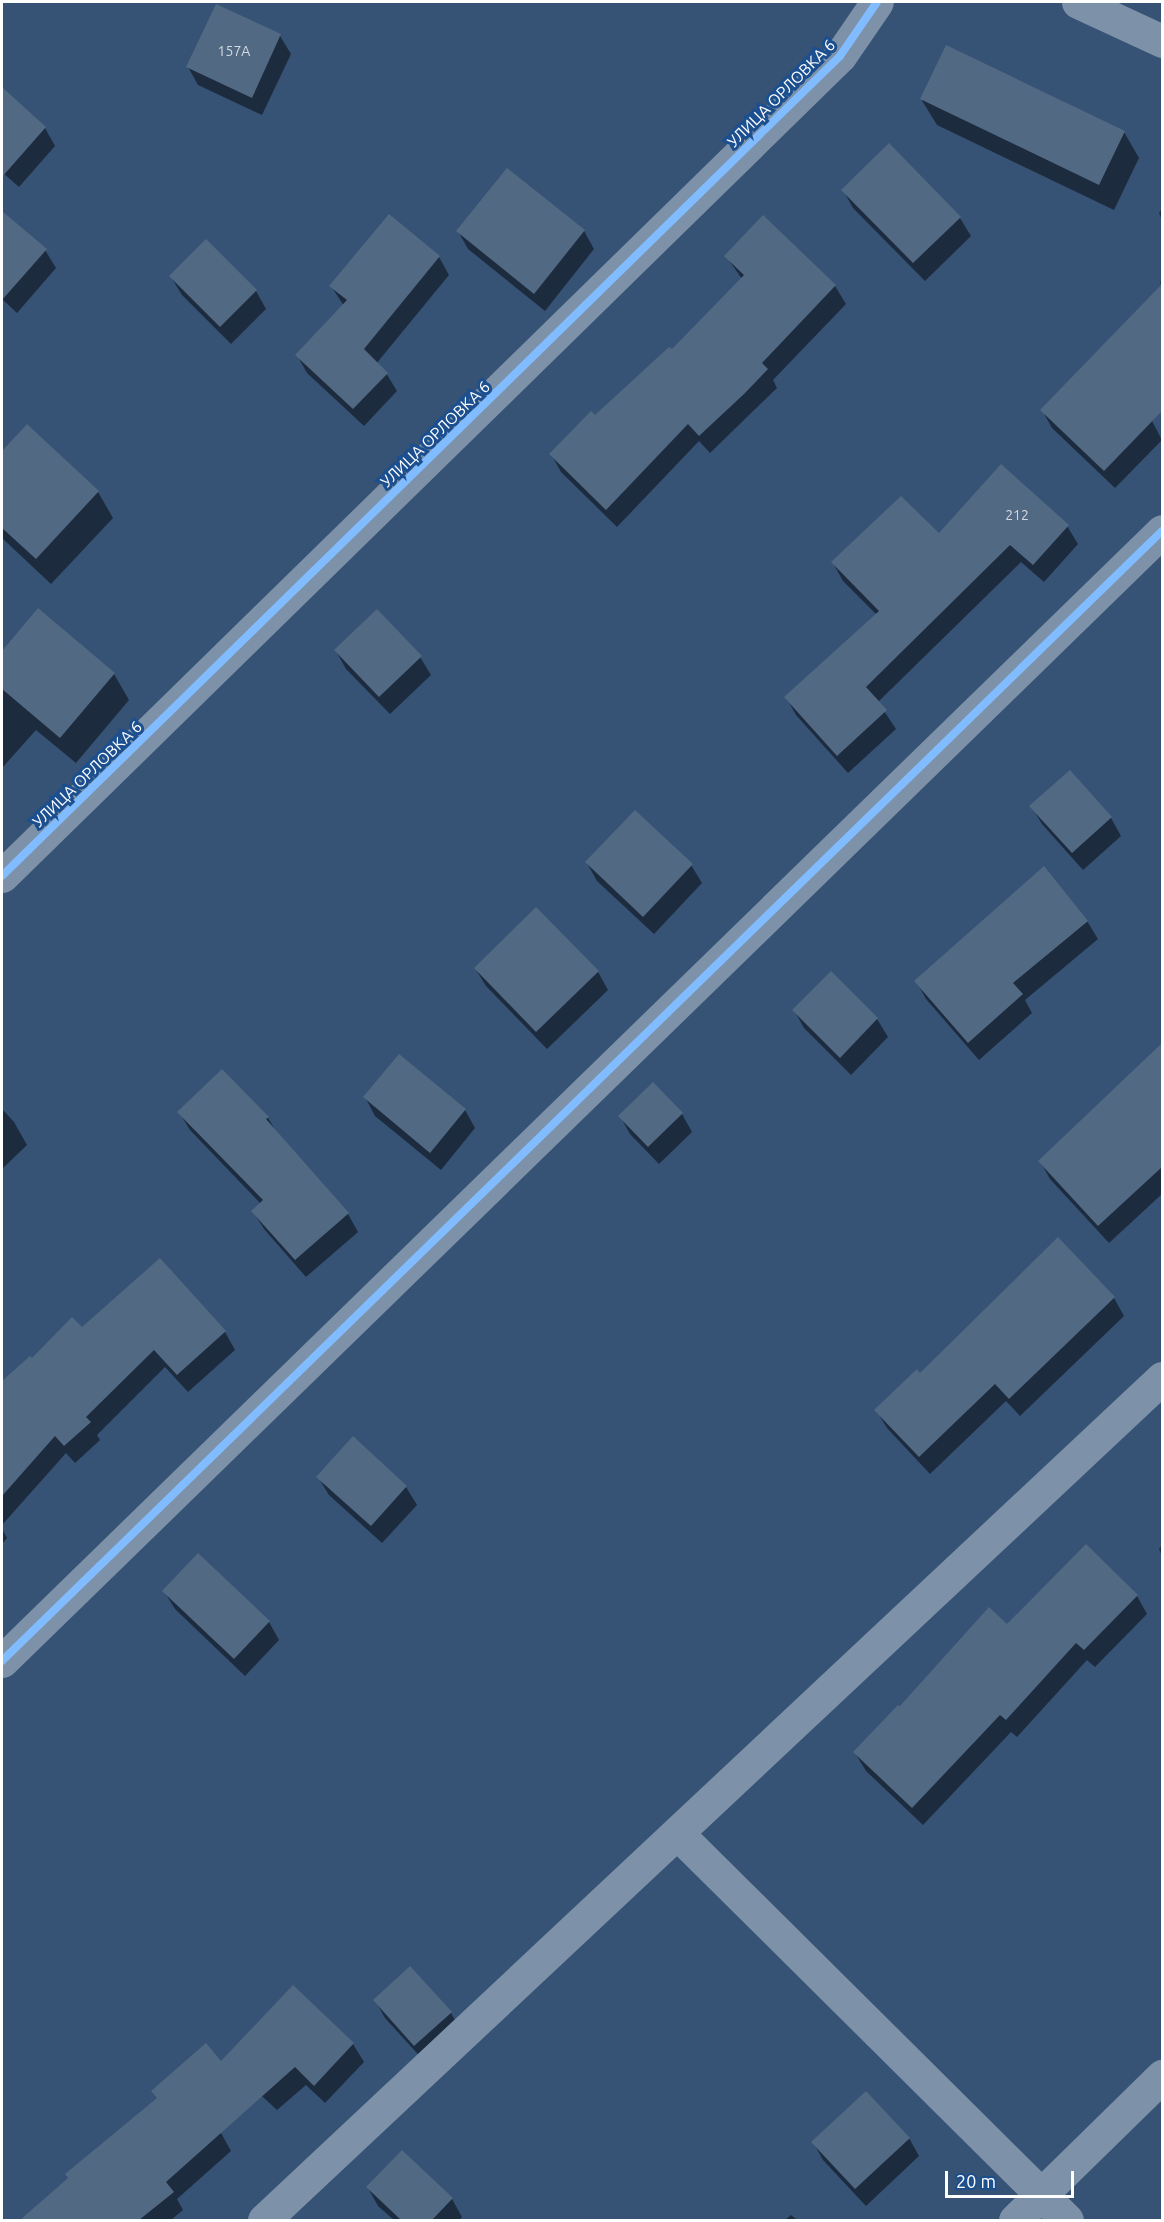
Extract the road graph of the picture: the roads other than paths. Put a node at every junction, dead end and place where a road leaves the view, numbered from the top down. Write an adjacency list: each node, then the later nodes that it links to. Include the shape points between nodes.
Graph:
1 (877, 2): 5 (street, УЛИЦА ОРЛОВКА 6, via 840,56)
2 (1078, 2): 3 (street)
3 (1162, 41)
4 (1162, 531): 7 (street)
5 (2, 876)
6 (1162, 1378): 8 (street)
7 (2, 1661)
8 (678, 1834): 10 (street); 11 (street)
9 (1162, 2076): 10 (street)
10 (1042, 2195): 12 (street); 13 (street)
11 (264, 2220)
12 (1015, 2220)
13 (1067, 2220)

